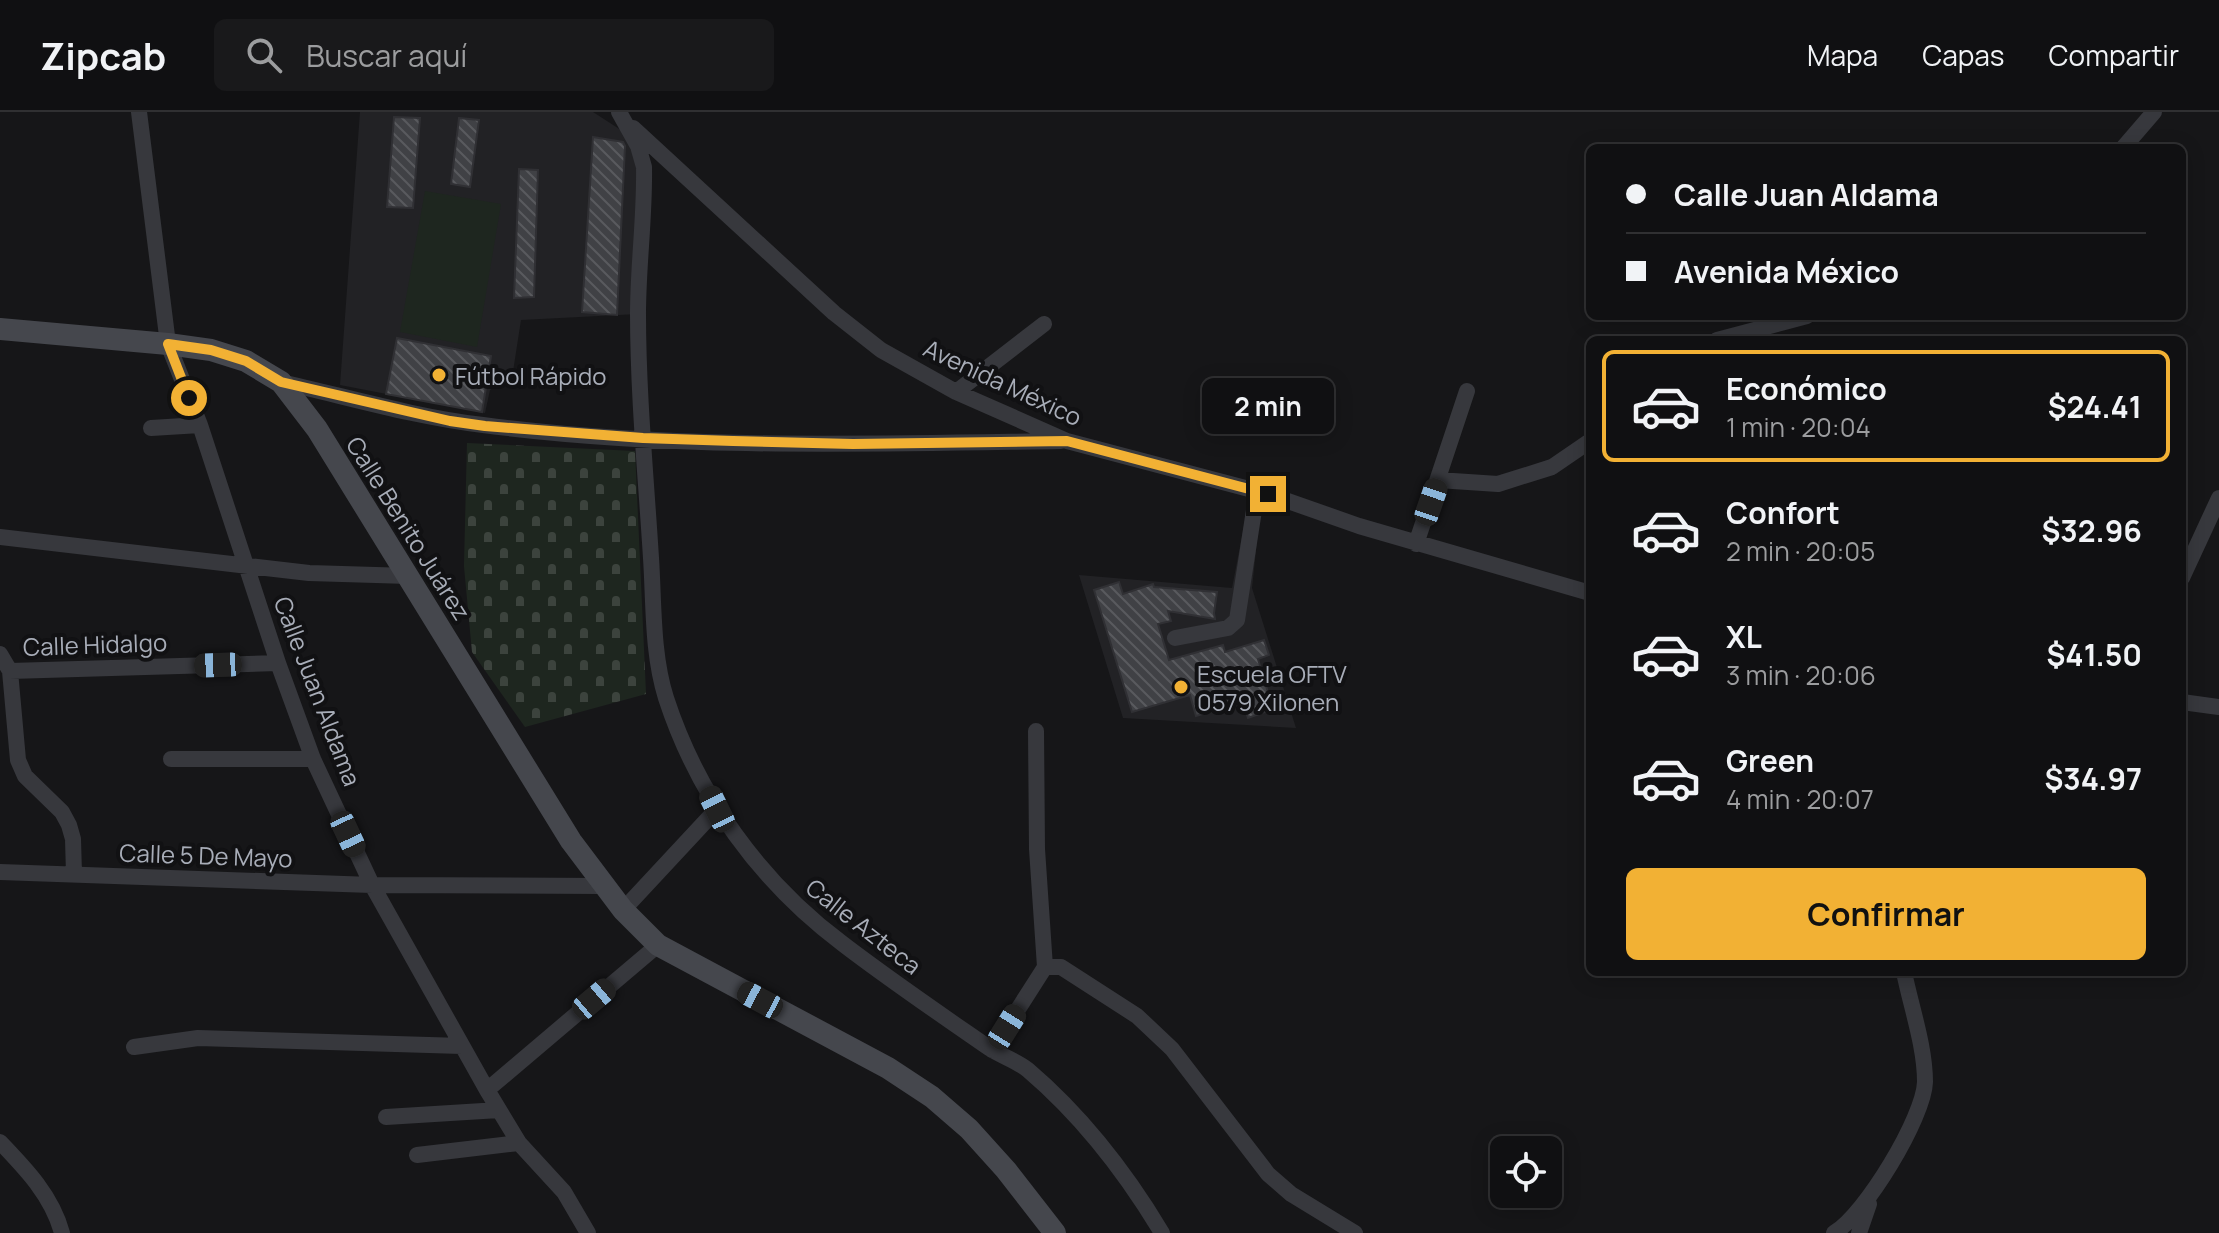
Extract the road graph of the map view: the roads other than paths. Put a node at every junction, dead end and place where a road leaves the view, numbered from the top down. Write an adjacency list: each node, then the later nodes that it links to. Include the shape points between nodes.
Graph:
1 (139, 112): 9 (street, Calle Juan Aldama)
2 (2154, 112): 4 (street)
3 (617, 113): 12 (street, Avenida México, via 834,313 881,350); 15 (street, Calle Azteca, via 638,146 644,167 638,314)
4 (2126, 144)
5 (1792, 320): 8 (street)
6 (1044, 324): 12 (street)
7 (0, 329): 9 (main road)
8 (1732, 336)
9 (168, 344): 10 (main road, via 246,361); 13 (street, Calle Juan Aldama)
10 (281, 382): 15 (street, Calle Benito Juárez, via 450,421); 25 (main road, Calle Benito Juárez, via 317,429)
11 (1467, 391): 18 (street)
12 (956, 392): 16 (street, Avenida México)
13 (200, 425): 14 (street); 23 (street, Calle Juan Aldama)
14 (151, 428)
15 (643, 438): 16 (street, Calle Benito Juárez, via 853,444); 38 (street, Calle Azteca, via 665,695)
16 (1067, 441): 19 (street, Avenida México)
17 (1586, 444): 18 (street, via 1552,467 1498,484)
18 (1438, 480): 22 (street)
19 (1257, 491): 22 (street, Avenida México); 27 (street, via 1237,620 1228,628)
20 (2219, 498): 24 (street)
21 (0, 537): 23 (street)
22 (1416, 544): 26 (street, Avenida México)
23 (247, 565): 25 (street); 29 (street, Calle Juan Aldama)
24 (2186, 569)
25 (409, 576): 42 (main road, Calle Benito Juárez)
26 (1586, 592)
27 (1175, 638)
28 (0, 654): 30 (street)
29 (278, 663): 30 (street, Calle Hidalgo); 36 (street, Calle Juan Aldama)
30 (10, 671): 37 (street)
31 (2186, 703): 32 (street)
32 (2219, 707)
33 (1036, 731): 45 (street)
34 (0, 759): 37 (street)
35 (171, 759): 36 (street)
36 (313, 759): 41 (street, Calle Juan Aldama)
37 (18, 760): 40 (street, via 25,776 69,825)
38 (717, 809): 43 (street); 49 (street, Calle Azteca, via 766,875 811,920)
39 (0, 872): 40 (street, Calle 5 De Mayo)
40 (74, 874): 41 (street, Calle 5 De Mayo)
41 (372, 885): 42 (street, Calle 5 De Mayo); 47 (street, Calle Juan Aldama)
42 (602, 886): 43 (main road, Calle Benito Juárez)
43 (623, 910): 44 (main road, Calle Benito Juárez)
44 (658, 945): 50 (street); 59 (main road, Calle Benito Juárez, via 888,1068 932,1097 969,1129)
45 (1045, 967): 49 (street); 61 (street, via 1061,967 1157,1032 1268,1174)
46 (1905, 976): 56 (street, via 1924,1065 1924,1092)
47 (462, 1046): 48 (street, via 198,1038); 50 (street, Calle Juan Aldama)
48 (134, 1047)
49 (992, 1050): 60 (street, Calle Azteca, via 1025,1068 1101,1145)
50 (487, 1090): 51 (street, Calle Juan Aldama)
51 (499, 1110): 52 (street); 54 (street, Calle Juan Aldama)
52 (386, 1117)
53 (0, 1142): 57 (street, via 43,1192)
54 (519, 1143): 55 (street); 58 (street, Calle Juan Aldama, via 564,1192)
55 (417, 1155)
56 (1872, 1194): 62 (street); 63 (street)
57 (62, 1233)
58 (588, 1233)
59 (1055, 1233)
60 (1162, 1233)
61 (1355, 1233)
62 (1834, 1233)
63 (1859, 1233)

